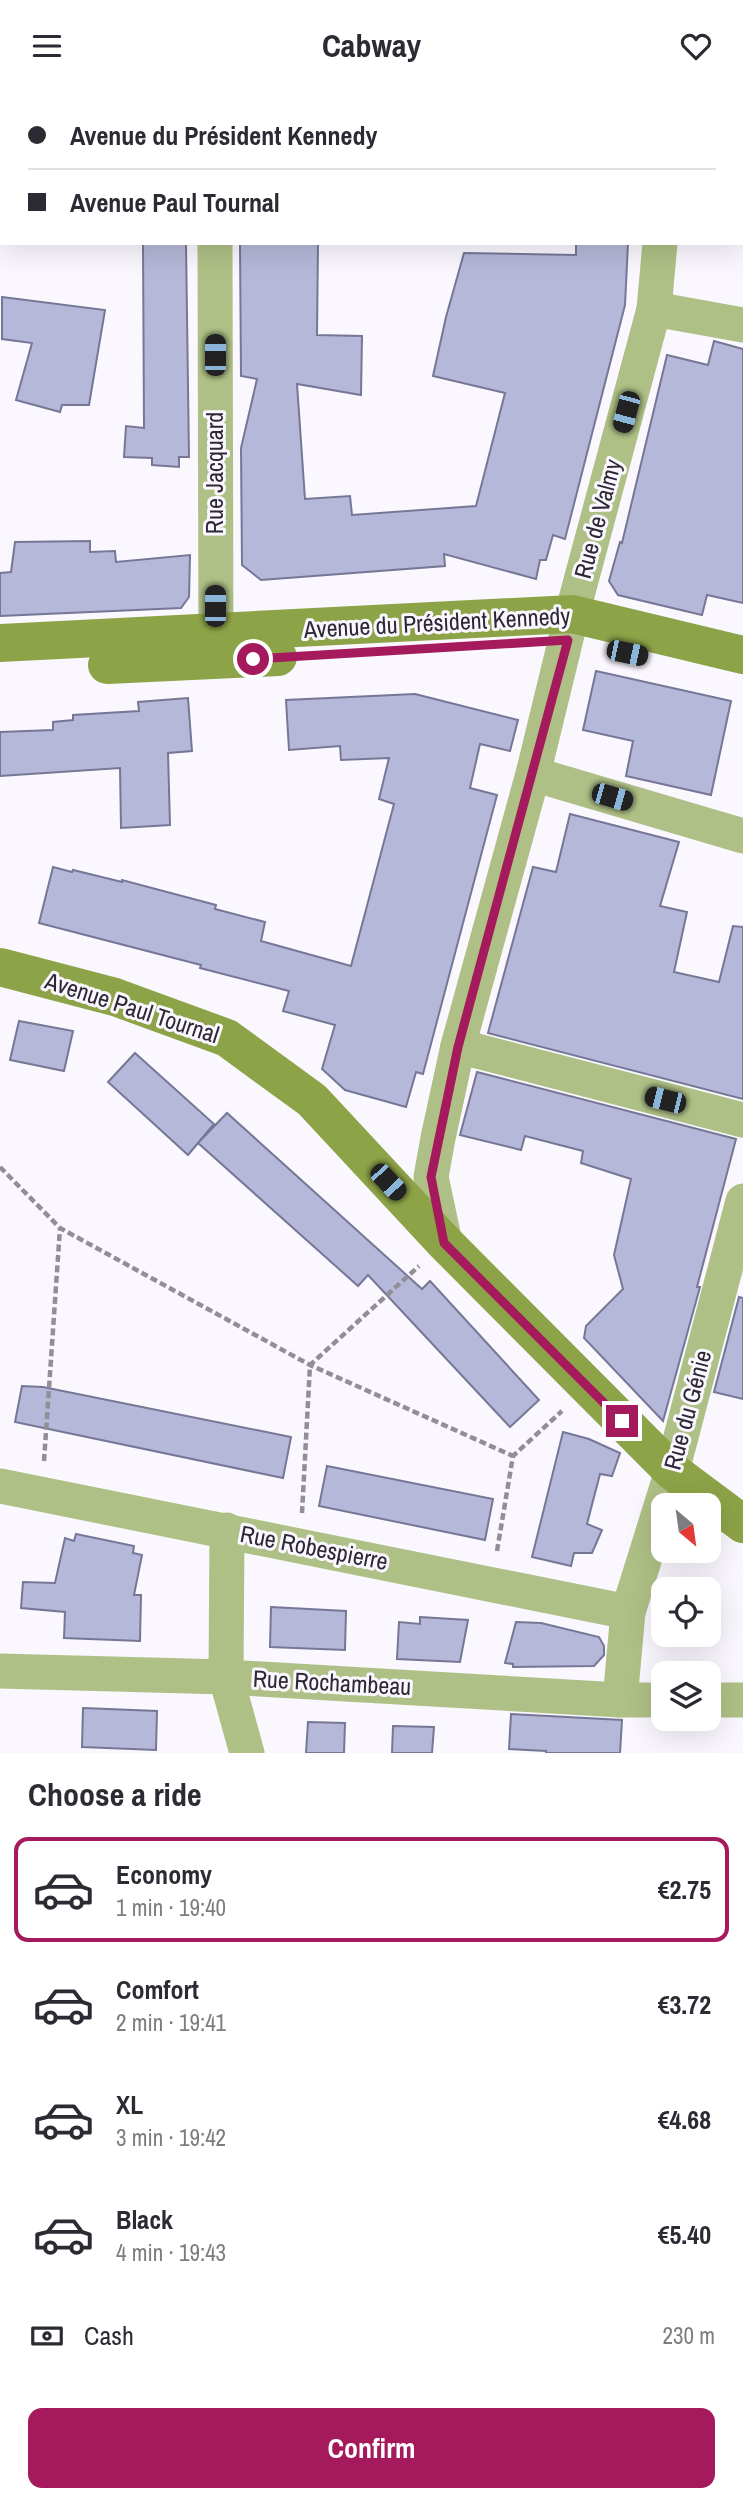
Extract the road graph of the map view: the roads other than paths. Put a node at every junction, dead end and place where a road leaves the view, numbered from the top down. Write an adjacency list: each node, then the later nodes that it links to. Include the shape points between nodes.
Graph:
1 (215, 245): 7 (street, Rue Jacquard)
2 (660, 245): 3 (street, Rue de Valmy)
3 (654, 309): 4 (street); 5 (street, Rue de Valmy)
4 (743, 325)
5 (570, 627): 7 (main road, Avenue du Président Kennedy); 8 (main road, Avenue du Président Kennedy); 10 (main road, Avenue du Président Kennedy); 11 (street, Rue de Valmy)
6 (0, 643): 7 (main road, Avenue du Président Kennedy)
7 (216, 647): 9 (main road, Avenue du Président Kennedy)
8 (743, 655)
9 (0, 669)
10 (743, 677)
11 (533, 774): 12 (street); 14 (street, Rue de Valmy)
12 (743, 836)
13 (0, 967): 17 (main road, Avenue Paul Tournal, via 115,997 227,1038 312,1100)
14 (458, 1047): 15 (street); 17 (street, Rue de Valmy, via 431,1177)
15 (743, 1120)
16 (743, 1201): 18 (street, Rue du Génie)
17 (444, 1243): 18 (main road, Avenue Paul Tournal)
18 (672, 1471): 20 (main road, Avenue Paul Tournal); 22 (street, Rue du Génie)
19 (0, 1486): 21 (street, Rue Robespierre)
20 (743, 1524)
21 (227, 1530): 22 (street, Rue Robespierre); 24 (street)
22 (628, 1612): 25 (street, Rue du Génie)
23 (0, 1671): 24 (street, Rue Rochambeau)
24 (226, 1677): 25 (street, Rue Rochambeau); 29 (street)
25 (620, 1700): 26 (street, Rue Rochambeau)
26 (651, 1700)
27 (721, 1700): 28 (street)
28 (743, 1700)
29 (247, 1753)

